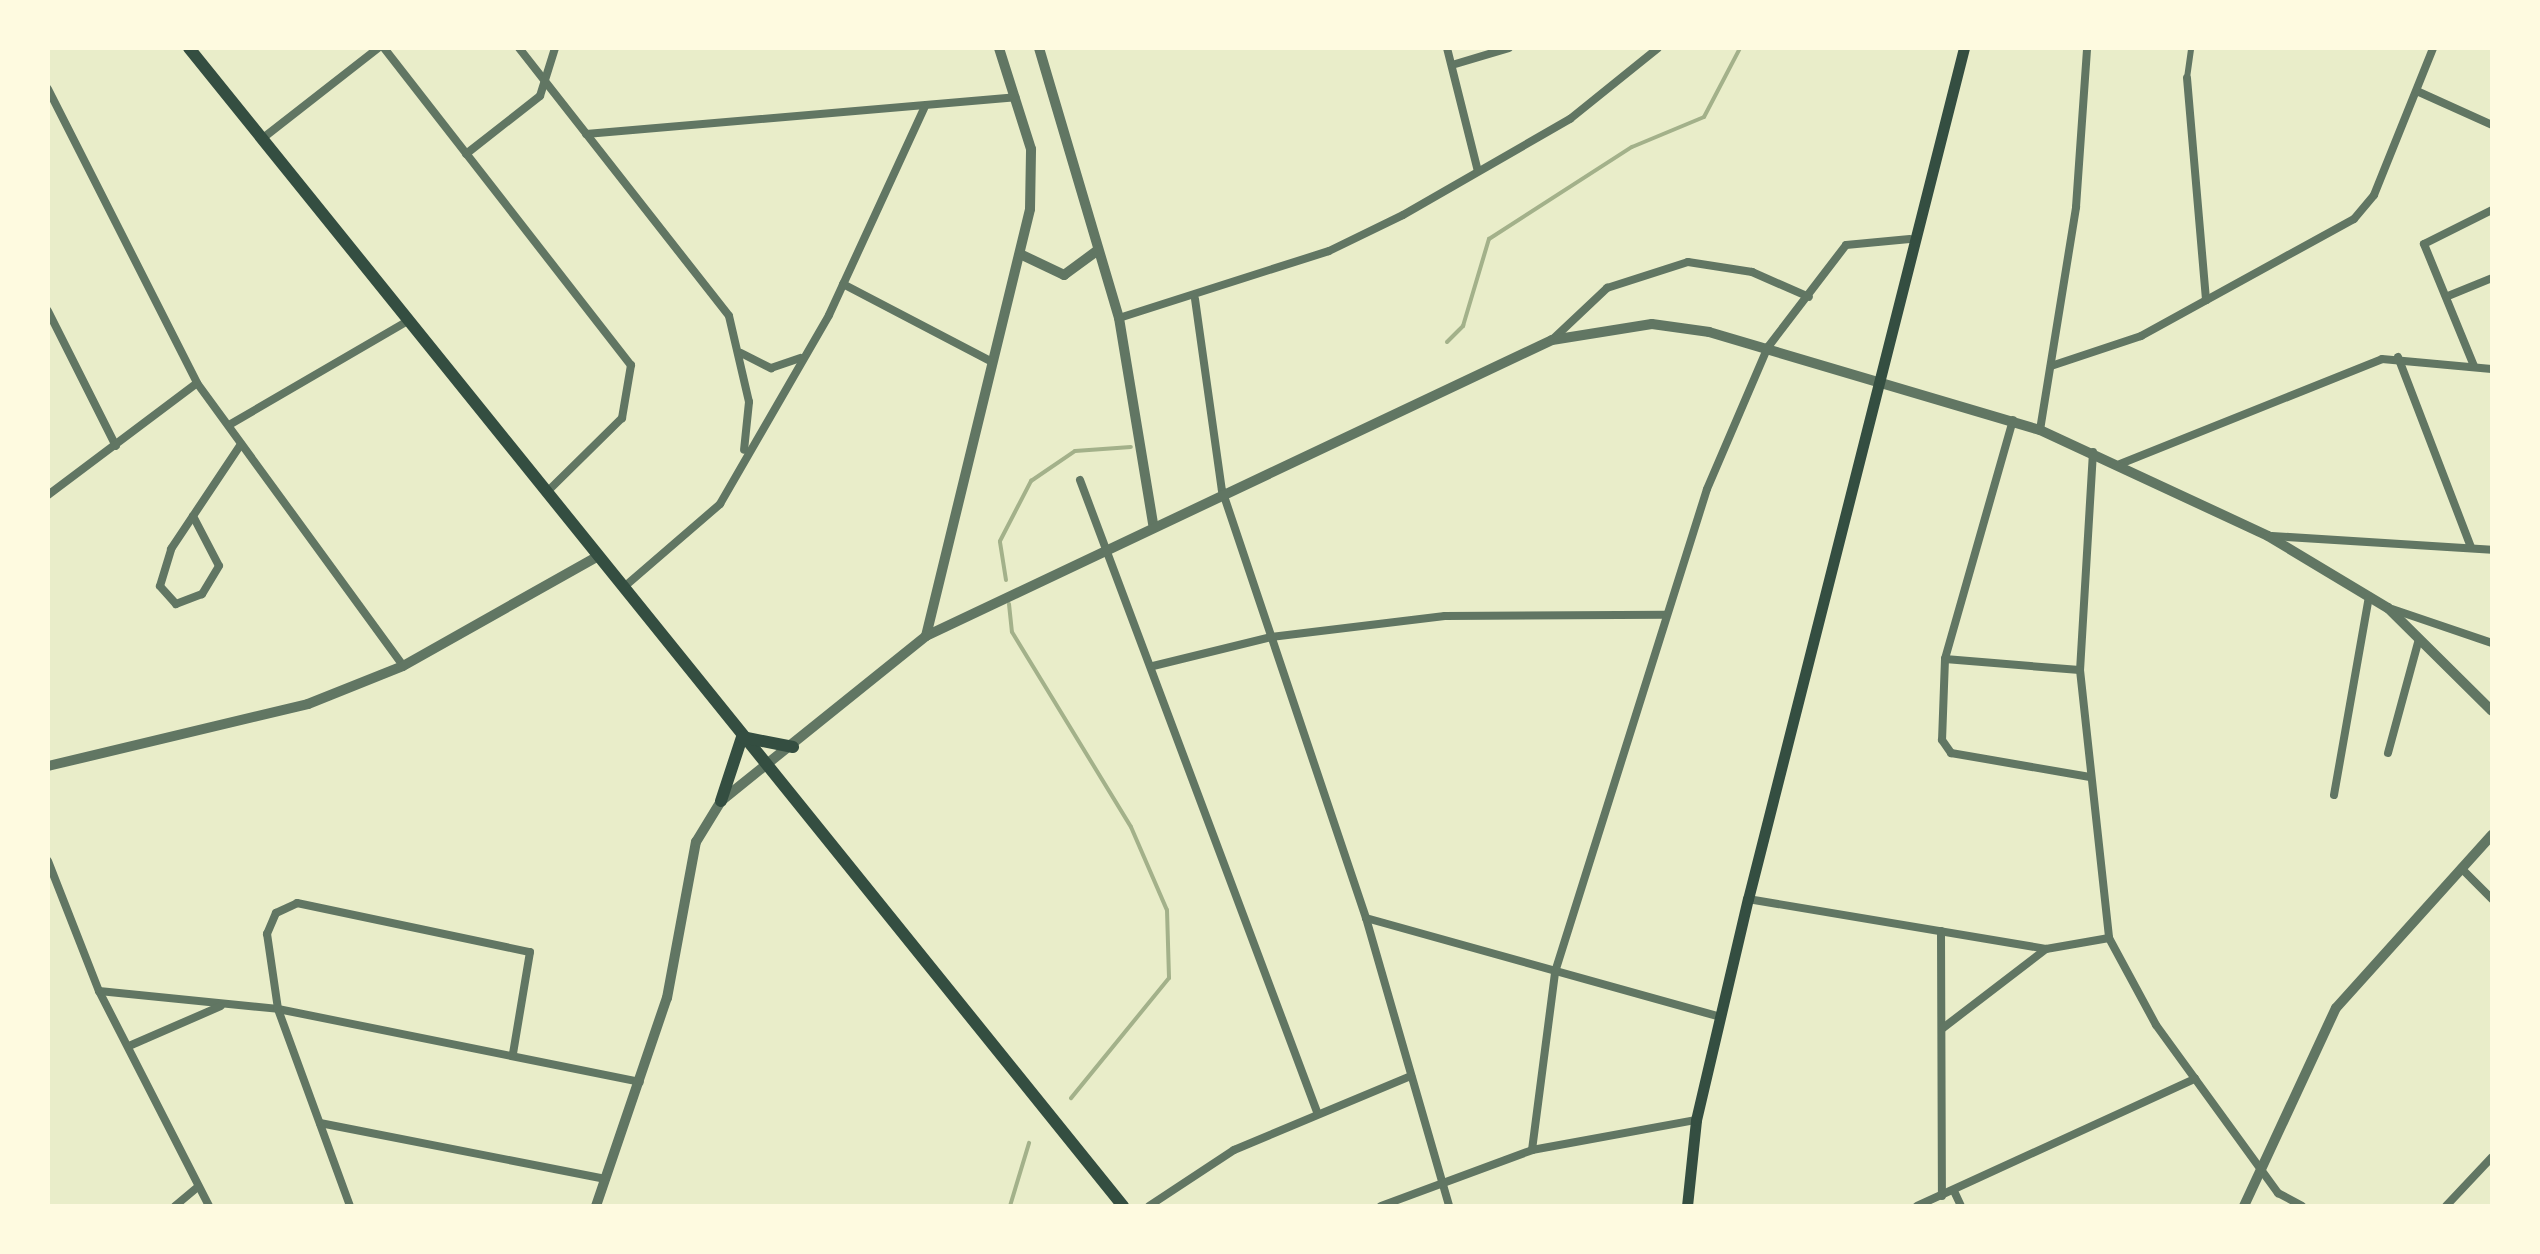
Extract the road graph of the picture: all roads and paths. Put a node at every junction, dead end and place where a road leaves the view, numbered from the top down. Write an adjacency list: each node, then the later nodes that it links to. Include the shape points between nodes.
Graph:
1 (189, 48): 23 (main road)
2 (381, 48): 23 (street); 24 (street)
3 (519, 48): 16 (street)
4 (554, 48): 16 (street)
5 (999, 48): 19 (street)
6 (1039, 48): 28 (street)
7 (1447, 48): 14 (street)
8 (1509, 48): 14 (street)
9 (1658, 48): 25 (street, via 1620,86)
10 (1964, 48): 27 (main road)
11 (2087, 48): 47 (street, via 2076,207)
12 (2191, 48): 15 (street)
13 (2433, 48): 18 (street)
14 (1452, 64): 25 (street)
15 (2187, 78): 37 (street)
16 (546, 83): 22 (street); 24 (street)
17 (48, 89): 51 (street)
18 (2419, 92): 21 (street); 37 (street, via 2354,219)
19 (1015, 96): 20 (street); 29 (street, via 1031,149)
20 (924, 108): 22 (street); 33 (street)
21 (2492, 126)
22 (586, 134): 43 (street, via 729,316)
23 (262, 138): 40 (main road)
24 (466, 154): 62 (street, via 631,365 622,418)
25 (1478, 171): 36 (street, via 1329,251)
26 (2492, 210): 34 (street, via 2425,241)
27 (1910, 239): 35 (street, via 1846,245); 50 (main road)
28 (1098, 250): 30 (street); 31 (street)
29 (1020, 254): 30 (street, via 1053,275); 46 (street)
30 (1083, 268): 31 (street)
31 (1105, 274): 39 (street)
32 (2492, 278): 34 (street)
33 (843, 284): 44 (street); 46 (street)
34 (2448, 296): 48 (street)
35 (1809, 297): 41 (street, via 1752,272 1688,262 1608,288); 42 (street)
36 (1195, 299): 39 (street); 61 (street)
37 (2206, 300): 47 (street, via 2141,336)
38 (48, 312): 56 (street)
39 (1118, 318): 65 (street)
40 (408, 321): 53 (street); 62 (main road)
41 (1552, 340): 42 (street, via 1652,324); 61 (street)
42 (1768, 347): 50 (street); 74 (street)
43 (741, 353): 44 (street, via 772,368); 58 (street, via 750,402)
44 (804, 356): 58 (street)
45 (2398, 357): 48 (street); 59 (street); 68 (street)
46 (990, 360): 75 (street)
47 (2051, 366): 54 (street)
48 (2474, 366): 49 (street)
49 (2492, 369)
50 (1873, 382): 52 (street); 95 (main road)
51 (197, 383): 53 (street); 56 (street)
52 (2013, 420): 54 (street); 79 (street)
53 (229, 426): 55 (street)
54 (2040, 430): 57 (street)
55 (242, 444): 64 (street); 80 (street)
56 (116, 446): 63 (street)
57 (2093, 452): 59 (street); 82 (street)
58 (744, 454): 71 (street, via 706,522)
59 (2120, 464): 66 (street)
60 (1080, 480): 67 (street)
61 (1222, 490): 65 (street); 76 (street)
62 (548, 491): 70 (main road)
63 (48, 495)
64 (194, 516): 64 (street, via 160,586 176,604 202,594 219,566)
65 (1154, 524): 67 (street)
66 (2268, 536): 68 (street); 72 (street)
67 (1106, 546): 75 (street); 81 (street)
68 (2471, 547): 69 (street)
69 (2492, 550)
70 (598, 556): 71 (main road); 80 (street)
71 (624, 587): 84 (main road)
72 (2369, 596): 73 (street); 90 (street)
73 (2388, 608): 77 (street); 78 (street)
74 (1666, 615): 76 (street, via 1446,616); 101 (street)
75 (926, 636): 85 (street)
76 (1271, 637): 81 (street); 97 (street)
77 (2419, 638): 83 (street); 86 (street)
78 (2492, 643)
79 (1944, 659): 82 (street); 89 (street, via 1945,748)
80 (403, 666): 87 (street, via 308,704)
81 (1153, 666): 112 (street)
82 (2080, 670): 89 (street)
83 (2492, 711)
84 (742, 737): 85 (main road); 88 (main road); 91 (main road)
85 (793, 747): 88 (street)
86 (2388, 753)
87 (48, 766)
88 (766, 766): 91 (street); 127 (main road)
89 (2090, 777): 99 (street)
90 (2334, 795)
91 (721, 801): 111 (street, via 696,842 668,998)
92 (2492, 835): 94 (street)
93 (48, 861): 102 (street)
94 (2461, 868): 96 (street); 117 (street, via 2336,1008)
95 (1748, 899): 98 (street); 105 (main road)
96 (2492, 899)
97 (1366, 918): 101 (street); 109 (street)
98 (1941, 931): 100 (street); 106 (street)
99 (2109, 938): 100 (street); 110 (street)
100 (2046, 949): 106 (street)
101 (1556, 972): 105 (street); 115 (street)
102 (100, 991): 103 (street); 107 (street)
103 (225, 1004): 104 (street); 107 (street)
104 (278, 1009): 108 (street); 108 (street, via 268,934 276,913 297,903 530,952); 114 (street)
105 (1720, 1017): 113 (main road)
106 (1943, 1028): 122 (street)
107 (129, 1046): 120 (street)
108 (513, 1054): 111 (street)
109 (1411, 1076): 112 (street); 119 (street)
110 (2195, 1079): 117 (street); 121 (street)
111 (640, 1082): 118 (street)
112 (1316, 1112): 128 (street, via 1234,1150)
113 (1696, 1120): 115 (street); 131 (main road)
114 (320, 1123): 118 (street); 125 (street)
115 (1532, 1150): 119 (street)
116 (2492, 1157): 136 (street)
117 (2258, 1168): 134 (street); 135 (street)
118 (606, 1179): 126 (street)
119 (1442, 1183): 129 (street); 130 (street)
120 (198, 1187): 123 (street); 124 (street)
121 (1954, 1191): 122 (street); 133 (street)
122 (1942, 1196): 132 (street)
123 (175, 1206)
124 (209, 1206)
125 (350, 1206)
126 (596, 1206)
127 (1123, 1206)
128 (1149, 1206)
129 (1381, 1206)
130 (1448, 1206)
131 (1687, 1206)
132 (1917, 1206)
133 (1961, 1206)
134 (2244, 1206)
135 (2302, 1206)
136 (2446, 1206)

